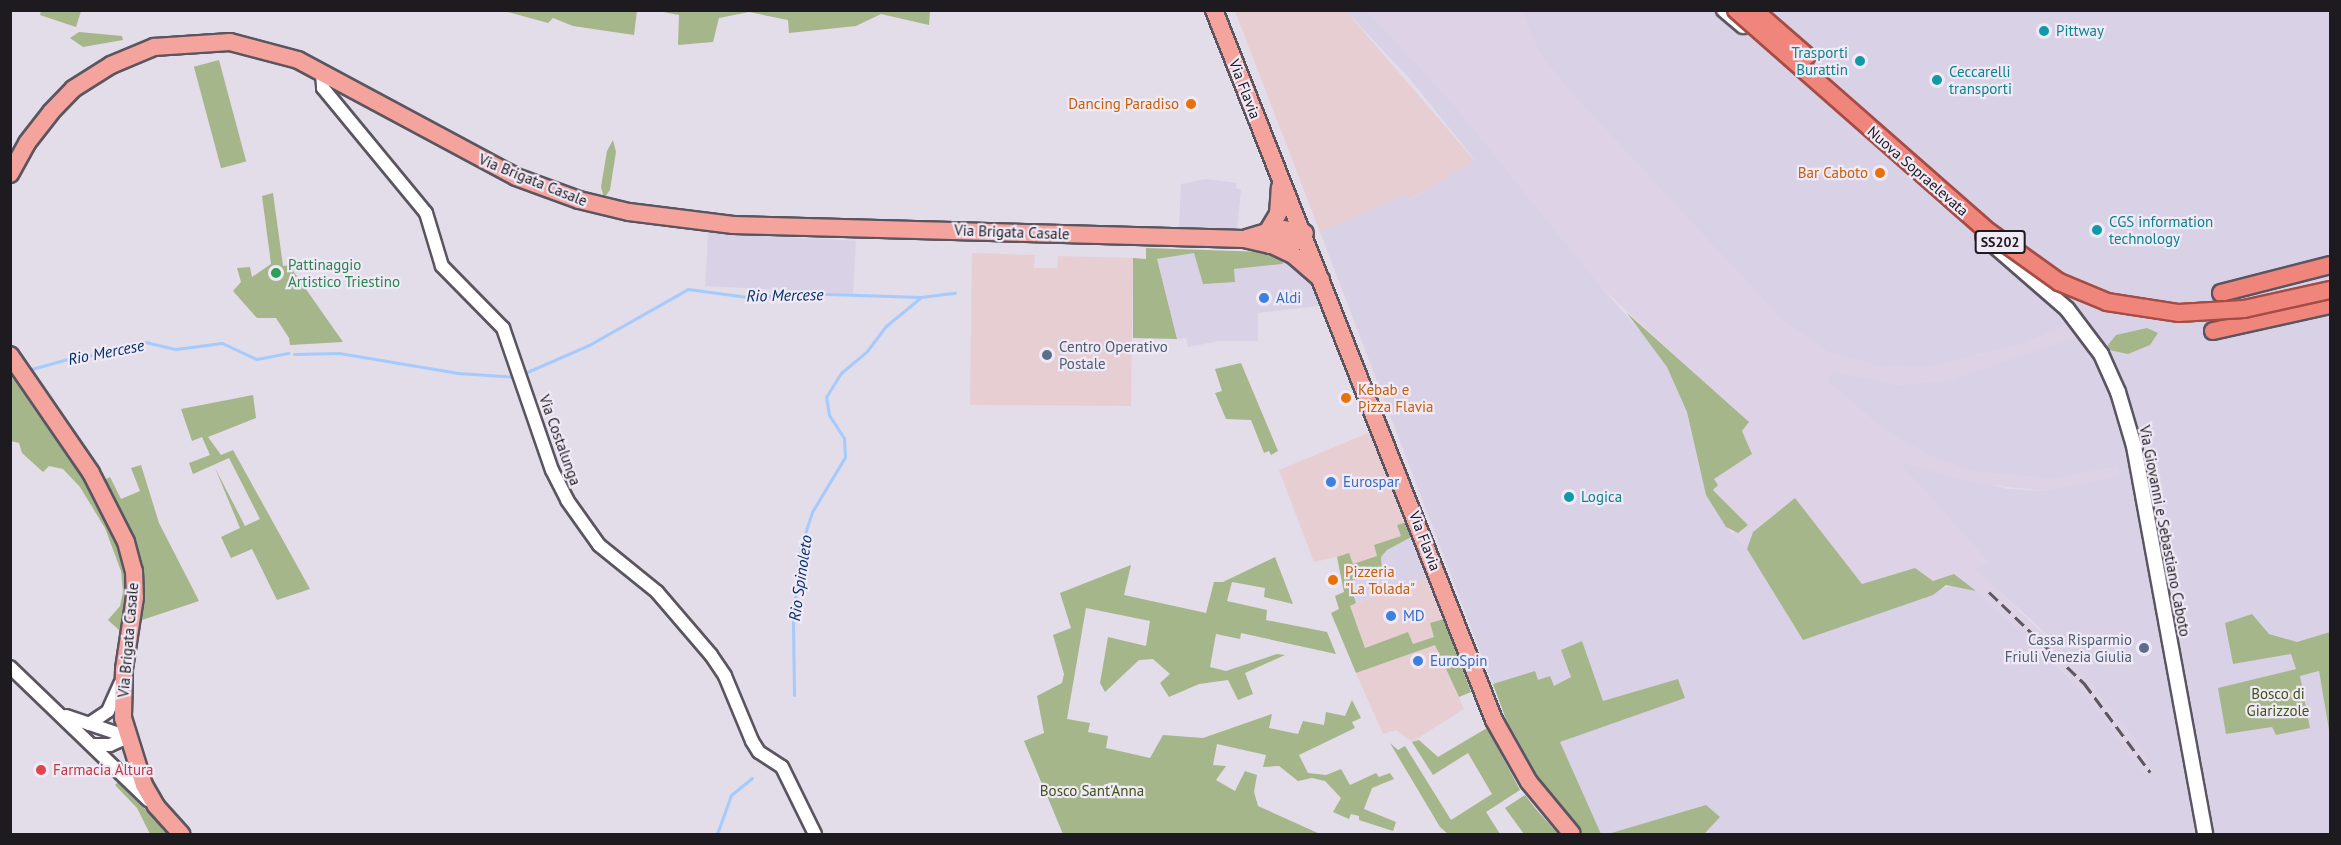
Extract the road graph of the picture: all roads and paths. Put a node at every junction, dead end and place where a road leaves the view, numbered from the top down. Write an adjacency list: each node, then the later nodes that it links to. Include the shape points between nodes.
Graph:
1 (1214, 10): 9 (main road, Via Flavia)
2 (1227, 10): 10 (main road, Via Flavia, via 1291,180)
3 (1724, 10): 7 (main road, Via Giovanni e Sebastiano Caboto)
4 (1736, 10): 15 (highway, Nuova Sopraelevata / SS202, bridge, via 1985,230 2059,282 2107,302 2180,313 2244,309)
5 (1755, 10): 7 (main road, Via Giovanni e Sebastiano Caboto); 13 (highway, Nuova Sopraelevata / SS202, bridge, via 2017,242 2074,277 2131,296 2180,302 2241,298)
6 (321, 72): 8 (main road, Via Brigata Casale, via 274,51 230,42 154,47 131,55 73,89 27,143); 11 (main road, Via Brigata Casale, via 516,177 579,200 629,212 733,225); 28 (street, Via Costalunga, via 323,88 426,213 442,266 503,328 552,470 567,500 599,544 657,592 711,655 725,676 752,741 759,752 782,767)
7 (1804, 76): 30 (main road, Via Giovanni e Sebastiano Caboto, via 2067,309 2101,354 2118,392 2134,446)
8 (10, 174)
9 (1280, 180): 10 (main road, Via Flavia); 11 (main road, via 1278,214)
10 (1305, 233): 11 (main road, Via Brigata Casale, via 1292,228); 14 (main road, Via Flavia)
11 (1269, 239): 14 (main road)
12 (2331, 265): 16 (highway)
13 (2331, 279)
14 (1324, 282): 29 (main road, Via Flavia, via 1494,720 1529,782)
15 (2331, 290)
16 (2221, 293)
17 (2331, 305): 18 (highway)
18 (2213, 331)
19 (10, 355): 21 (main road, Via Brigata Casale, via 91,473 126,542 134,571 135,597)
20 (10, 667): 22 (street)
21 (124, 669): 23 (street, via 108,711); 24 (main road, Via Brigata Casale, via 122,697)
22 (57, 711): 23 (street); 25 (street)
23 (89, 724): 24 (street)
24 (128, 737): 25 (street, via 110,745); 26 (main road, Via Brigata Casale, via 144,785)
25 (92, 745): 26 (street)
26 (164, 816): 27 (main road, Via Brigata Casale)
27 (182, 834)
28 (815, 834)
29 (1572, 834)
30 (2205, 834)

